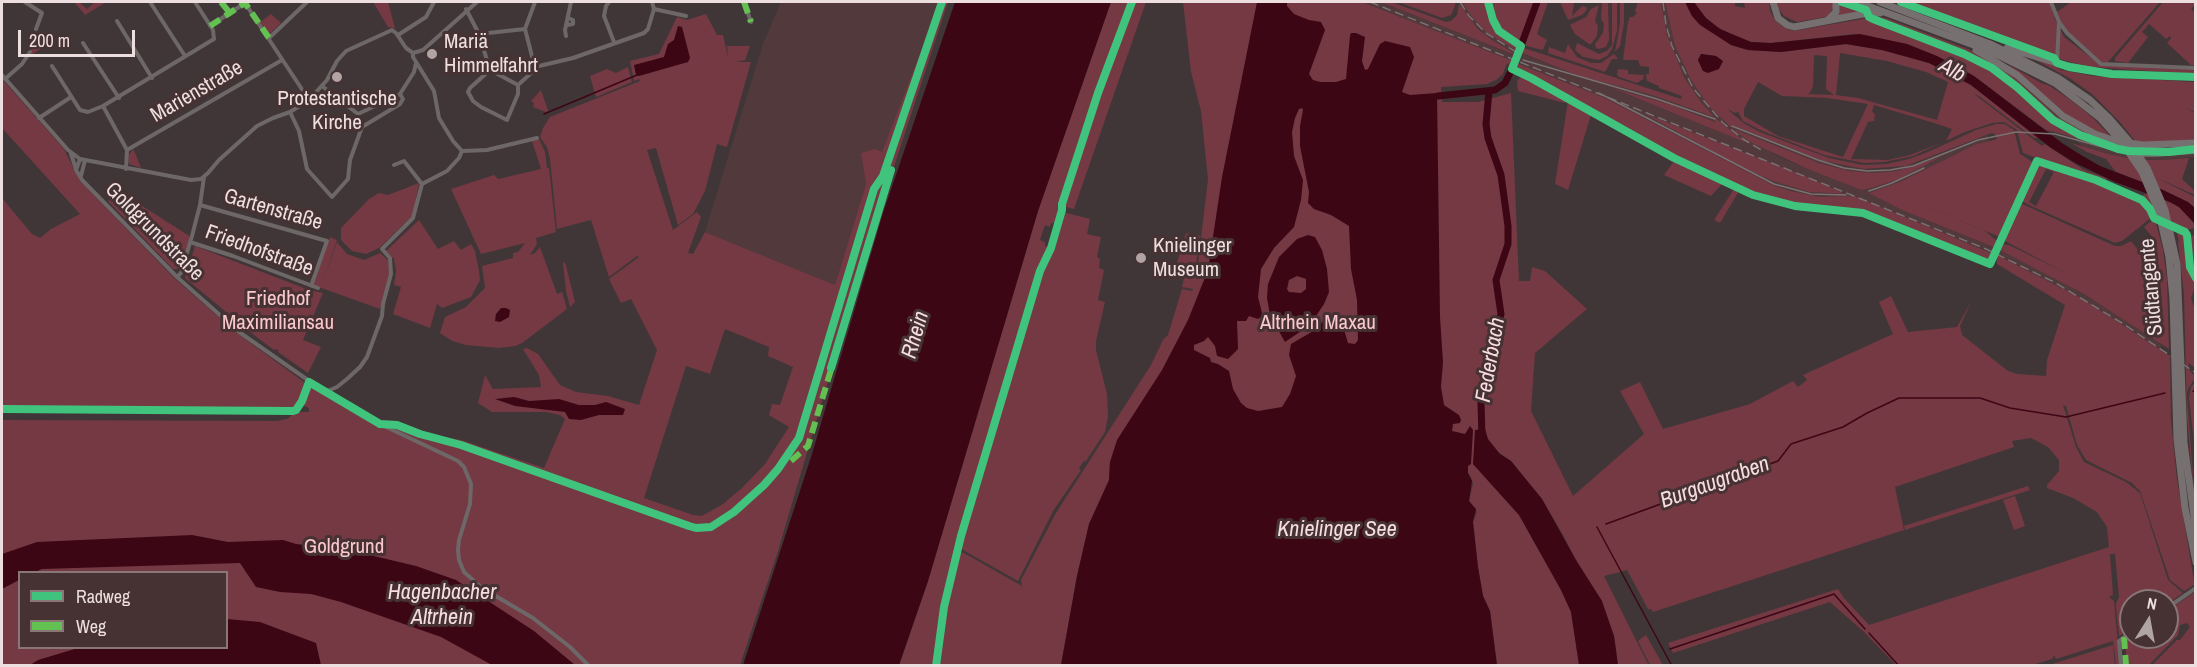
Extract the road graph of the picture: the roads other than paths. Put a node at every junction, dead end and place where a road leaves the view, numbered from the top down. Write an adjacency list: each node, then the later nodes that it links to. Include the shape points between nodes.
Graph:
1 (25, 2): 29 (street, via 42,13)
2 (150, 2): 41 (street)
3 (195, 2): 28 (street)
4 (221, 2): 22 (street)
5 (307, 2): 34 (street)
6 (434, 2): 32 (street, via 426,17)
7 (477, 2): 19 (street)
8 (535, 2): 30 (street)
9 (571, 2): 33 (street)
10 (609, 2): 36 (street, via 604,16)
11 (652, 2): 20 (street)
12 (744, 2): 25 (street)
13 (1773, 2): 27 (highway, via 1778,18 1787,25)
14 (1836, 2): 27 (highway, via 1835,15)
15 (1857, 2): 21 (highway, Südtangente)
16 (1880, 2): 21 (highway, Südtangente)
17 (1888, 2): 21 (highway)
18 (2052, 2): 26 (street)
19 (466, 9): 31 (street); 40 (street, via 423,50)
20 (654, 9): 23 (street); 36 (street, via 646,31)
21 (1895, 11): 27 (highway); 35 (highway, Südtangente); 38 (highway, Südtangente)
22 (230, 13): 28 (street); 34 (street, via 245,3)
23 (686, 16)
24 (117, 21): 51 (street)
25 (751, 22)
26 (2059, 22): 44 (street); 47 (street, via 2096,60 2106,65)
27 (1817, 24)
28 (212, 28): 41 (street, via 214,39)
29 (36, 29)
30 (525, 29): 31 (street); 46 (street)
31 (479, 34): 48 (street)
32 (398, 35): 40 (street); 53 (street, via 388,30 346,51)
33 (566, 36)
34 (269, 38): 42 (street)
35 (1959, 39): 61 (highway, Südtangente, via 2055,83); 63 (highway, via 2017,75 2063,116 2095,134 2136,144)
36 (614, 42): 46 (street)
37 (83, 43): 56 (street)
38 (1990, 44): 44 (highway); 61 (highway, Südtangente, via 2058,78 2090,100)
39 (30, 52): 49 (street, via 22,64)
40 (413, 53): 43 (street)
41 (185, 57): 51 (street)
42 (282, 60): 57 (street); 64 (street, Marienstraße)
43 (416, 63): 54 (street); 65 (street, via 434,92 439,118)
44 (2056, 63): 50 (main road, via 2112,74)
45 (52, 66): 55 (street)
46 (536, 68): 52 (street)
47 (2196, 68)
48 (490, 70): 52 (street); 52 (street, via 468,92 481,107 507,120)
49 (3, 77): 60 (street)
50 (2196, 77)
51 (152, 78): 56 (street)
52 (518, 85)
53 (322, 86): 54 (street, via 358,114); 57 (street)
54 (400, 93): 59 (street, via 400,104 362,127 348,178 332,197 307,169 299,131)
55 (72, 97): 58 (street, via 84,112); 60 (street)
56 (119, 98): 58 (street)
57 (309, 100): 59 (street)
58 (103, 106): 64 (street)
59 (290, 112): 72 (street, via 257,126)
60 (39, 118): 66 (street)
61 (2115, 129): 75 (highway, Südtangente, via 2138,153 2155,184)
62 (537, 138): 65 (street, via 487,150)
63 (2196, 143)
64 (127, 150): 69 (street)
65 (462, 151): 73 (street, via 447,171)
66 (71, 153): 67 (street); 70 (street, Goldgrundstraße)
67 (82, 160): 69 (street); 70 (street); 71 (street, Goldgrundstraße)
68 (394, 165): 73 (street, via 404,161)
69 (126, 169): 72 (street, via 181,179)
70 (76, 170): 71 (street, Goldgrundstraße)
71 (80, 177): 77 (street, Goldgrundstraße)
72 (204, 177): 74 (street, Friedhofstraße)
73 (422, 183): 80 (street, via 414,218 382,249 390,258 391,274 382,316 367,357 342,383)
74 (200, 205): 76 (street, Friedhofstraße); 78 (street, Gartenstraße, via 327,241)
75 (2169, 237): 81 (highway, Südtangente, via 2180,305 2184,443); 82 (highway, Südtangente, via 2179,465)
76 (190, 242): 77 (street, Friedhofstraße); 78 (street, Friedhofstraße)
77 (177, 277): 80 (street, Goldgrundstraße, via 239,332)
78 (311, 286): 79 (street, Friedhofstraße)
79 (318, 288)
80 (324, 392): 86 (street, Goldgrundstraße, via 451,456 464,467 472,494 459,540 459,560 464,572 482,588 533,618)
81 (2196, 530)
82 (2196, 562)
83 (2196, 588): 84 (street)
84 (2179, 600)
85 (2120, 649): 87 (street)
86 (589, 666)
87 (2121, 666)

